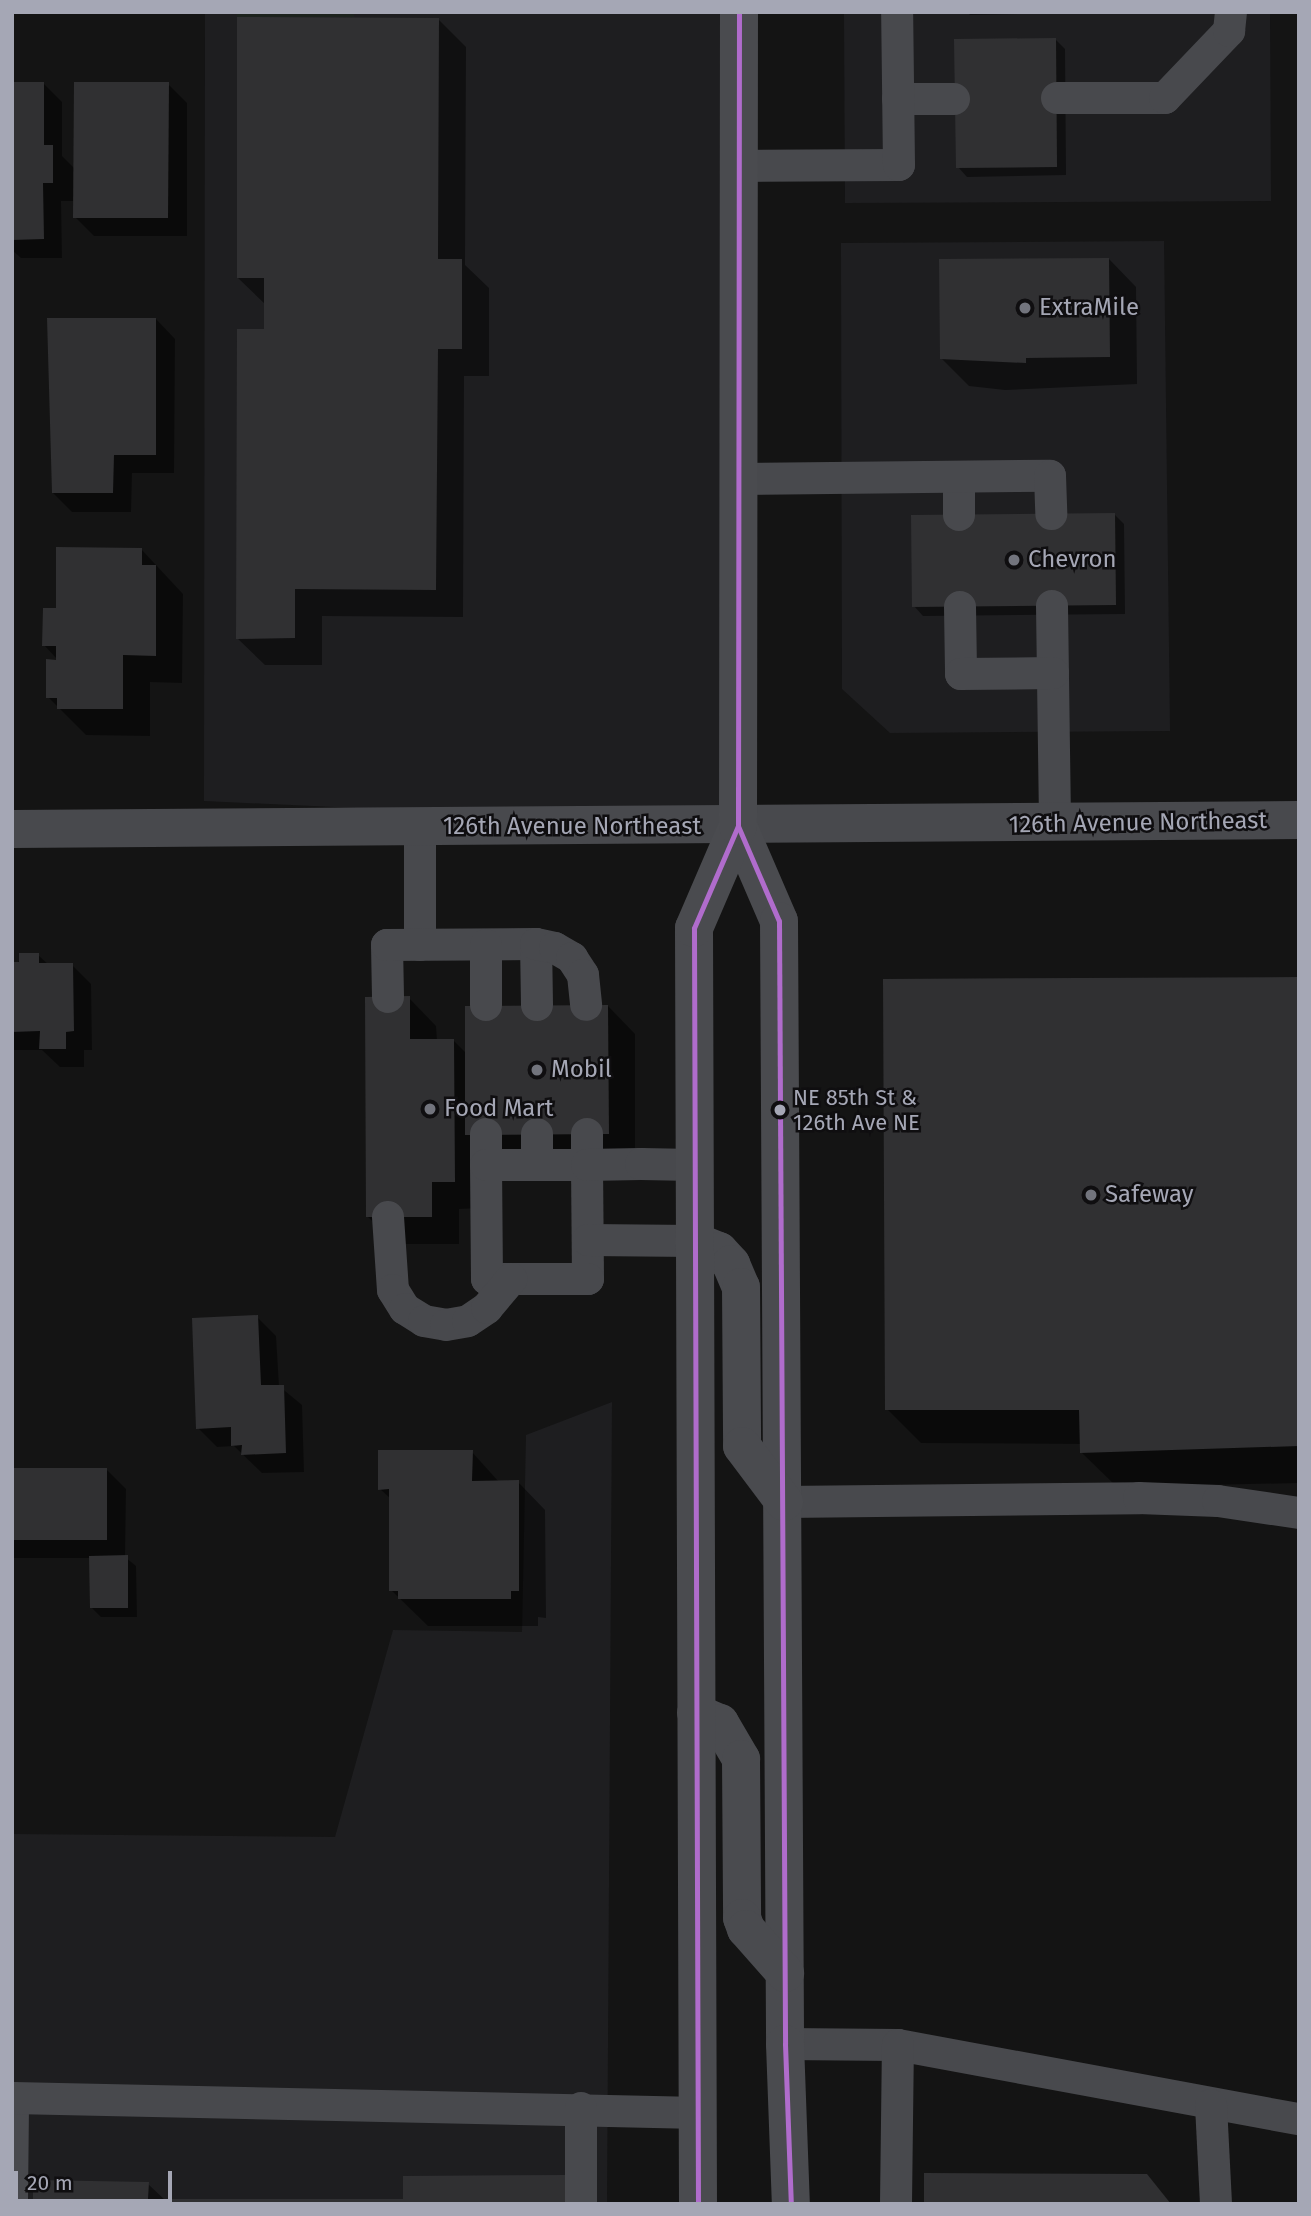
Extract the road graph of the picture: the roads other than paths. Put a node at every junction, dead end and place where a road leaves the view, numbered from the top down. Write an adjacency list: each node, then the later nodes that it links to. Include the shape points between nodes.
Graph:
1 (739, 12): 7 (main road)
2 (897, 12): 5 (lane)
3 (1231, 12): 4 (lane, via 1229,31 1166,98)
4 (1057, 98)
5 (898, 99): 6 (lane); 7 (lane, via 899,164)
6 (954, 99)
7 (739, 166): 9 (main road)
8 (959, 477): 9 (lane); 10 (lane); 11 (lane, via 1050,476)
9 (738, 479): 17 (main road)
10 (959, 514)
11 (1051, 514)
12 (1052, 606): 14 (lane)
13 (960, 607): 14 (lane, via 961,674)
14 (1053, 673): 16 (lane)
15 (1299, 820): 16 (street, 126th Avenue Northeast)
16 (1055, 824): 17 (street, 126th Avenue Northeast)
17 (738, 826): 18 (street, 126th Avenue Northeast); 28 (main road, via 694,928); 33 (main road, via 779,921)
18 (420, 827): 19 (street, 126th Avenue Northeast); 20 (lane)
19 (12, 829)
20 (420, 944): 21 (lane); 23 (lane, via 387,944)
21 (486, 944): 22 (lane); 24 (lane)
22 (536, 944): 25 (lane); 26 (lane, via 572,958 583,975)
23 (388, 997)
24 (486, 1005)
25 (537, 1005)
26 (586, 1005)
27 (587, 1149): 28 (lane); 30 (lane); 32 (lane, via 486,1150 487,1279)
28 (694, 1165): 31 (main road)
29 (388, 1217): 32 (lane, via 393,1290 405,1309 424,1321 446,1325 468,1321 487,1308)
30 (588, 1240): 31 (lane); 32 (lane, via 588,1279)
31 (694, 1241): 33 (main road, via 719,1251 741,1287 742,1446); 35 (main road)
32 (511, 1279)
33 (784, 1502): 34 (lane, via 1139,1498 1218,1501); 36 (main road)
34 (1299, 1513)
35 (696, 1713): 36 (main road, via 720,1723 741,1759 742,1918 746,1929); 41 (main road)
36 (785, 1973): 37 (main road)
37 (785, 2044): 38 (lane); 46 (main road)
38 (898, 2045): 39 (lane); 47 (lane)
39 (1211, 2105): 42 (lane); 48 (lane)
40 (581, 2108): 41 (lane); 43 (lane, via 13,2098); 44 (lane)
41 (699, 2113): 45 (main road)
42 (1299, 2119)
43 (12, 2200)
44 (581, 2204)
45 (698, 2204)
46 (791, 2204)
47 (896, 2204)
48 (1216, 2204)

